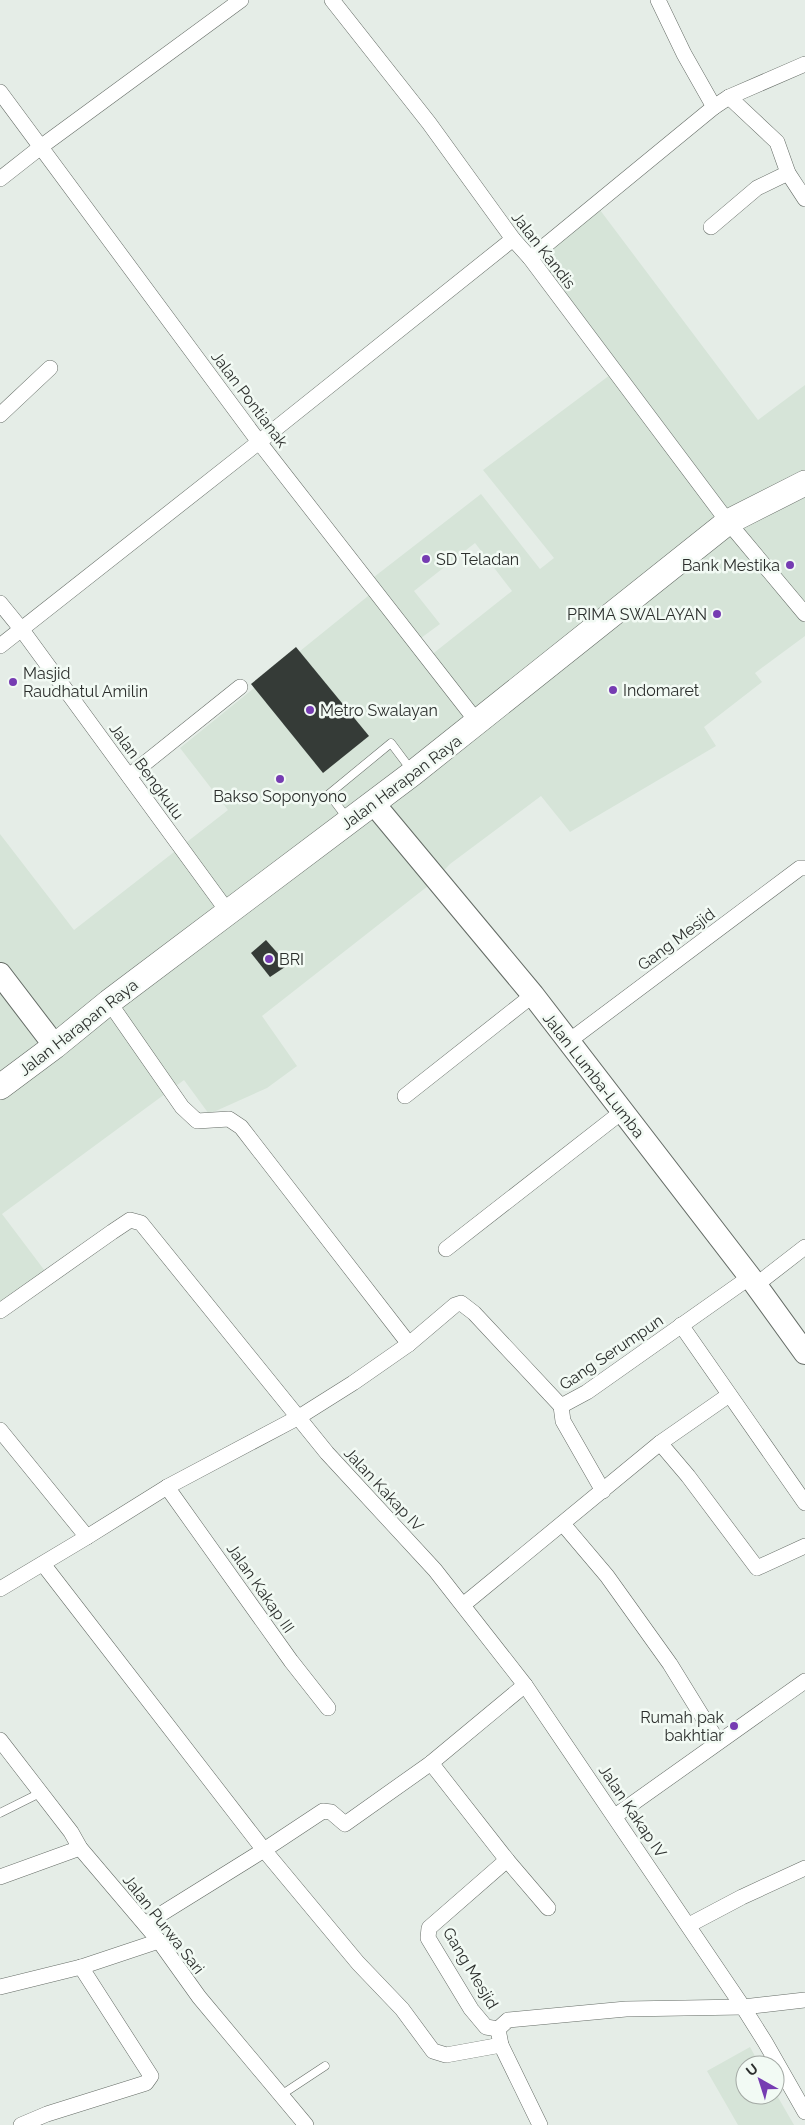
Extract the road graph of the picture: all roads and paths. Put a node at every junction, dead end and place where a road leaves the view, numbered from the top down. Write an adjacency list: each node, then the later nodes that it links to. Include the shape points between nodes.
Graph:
1 (241, 0): 8 (street)
2 (658, 0): 7 (street)
3 (341, 3): 13 (street, Jalan Kandis)
4 (805, 64): 6 (street)
5 (0, 92): 8 (street, Jalan Pontianak)
6 (729, 97): 7 (street); 9 (street, via 777,142)
7 (714, 107): 14 (street)
8 (42, 146): 10 (street); 17 (street, Jalan Pontianak)
9 (788, 173): 11 (street); 12 (street, via 757,188)
10 (0, 180)
11 (805, 199)
12 (711, 227)
13 (513, 239): 14 (street, Jalan Kandis); 17 (street)
14 (530, 258): 19 (street, Jalan Kandis)
15 (50, 368): 16 (street)
16 (0, 415)
17 (259, 442): 22 (street); 25 (street, Jalan Pontianak)
18 (805, 484): 19 (main road, Jalan Harapan Raya)
19 (728, 522): 21 (street, Jalan Kandis); 25 (main road, Jalan Harapan Raya)
20 (0, 603): 22 (street, Jalan Bengkulu)
21 (803, 608)
22 (22, 630): 23 (street); 27 (street, Jalan Bengkulu)
23 (0, 646)
24 (240, 687): 27 (street)
25 (478, 723): 26 (main road, Jalan Harapan Raya)
26 (414, 773): 28 (main road, Jalan Harapan Raya); 29 (lane, via 391,743 329,794)
27 (129, 776): 31 (street, Jalan Bengkulu)
28 (374, 804): 29 (main road, Jalan Harapan Raya); 33 (street, Jalan Lumba-Lumba)
29 (350, 822): 31 (main road, Jalan Harapan Raya)
30 (805, 868): 35 (street, Gang Mesjid, via 800,868)
31 (228, 912): 34 (main road, Jalan Harapan Raya)
32 (0, 974): 36 (street)
33 (533, 995): 35 (street, Jalan Lumba-Lumba); 38 (street)
34 (109, 1002): 36 (main road, Jalan Harapan Raya); 45 (street, via 182,1107 196,1121 229,1119 240,1127)
35 (569, 1041): 39 (street, Jalan Lumba-Lumba)
36 (55, 1046): 37 (main road, Jalan Harapan Raya)
37 (0, 1087)
38 (405, 1096)
39 (623, 1111): 41 (street); 42 (street, Jalan Lumba-Lumba)
40 (805, 1247): 42 (street, Gang Serumpun)
41 (446, 1249)
42 (753, 1281): 44 (street, Gang Serumpun); 46 (street, Jalan Lumba-Lumba)
43 (0, 1312): 49 (street, Jalan Kakap IV, via 130,1220 140,1223)
44 (681, 1325): 47 (street, Gang Serumpun); 48 (street, Gang Serumpun, via 587,1392)
45 (409, 1344): 48 (street, Gang Serumpun, via 461,1303); 49 (street)
46 (805, 1353)
47 (729, 1395): 51 (street); 54 (street, Gang Serumpun)
48 (561, 1406): 53 (street, via 563,1421)
49 (299, 1417): 52 (street); 60 (street, Jalan Kakap IV)
50 (0, 1430): 56 (street)
51 (660, 1443): 53 (street); 57 (street, via 758,1568)
52 (167, 1487): 56 (street); 63 (street, Jalan Kakap III)
53 (603, 1491): 55 (street)
54 (805, 1503)
55 (563, 1524): 60 (street); 64 (street, via 670,1664)
56 (87, 1537): 58 (street)
57 (805, 1546)
58 (43, 1564): 59 (street); 71 (street)
59 (0, 1589)
60 (463, 1605): 62 (street, Jalan Kakap IV)
61 (805, 1680): 64 (street)
62 (525, 1685): 66 (street); 69 (street, Jalan Kakap IV)
63 (328, 1708)
64 (718, 1742): 69 (street)
65 (1, 1743): 67 (street, Jalan Purwa Sari)
66 (431, 1763): 71 (street, via 345,1824 331,1812 323,1811); 72 (street)
67 (40, 1793): 68 (lane); 70 (street, Jalan Purwa Sari)
68 (0, 1813)
69 (615, 1816): 77 (street, Jalan Kakap IV)
70 (80, 1848): 74 (street); 76 (street, Jalan Purwa Sari)
71 (264, 1850): 76 (street); 84 (street, via 402,2009 433,2051 446,2055)
72 (507, 1860): 75 (street); 83 (street, Gang Mesjid, via 429,1928 428,1938 471,2009 486,2027)
73 (805, 1868): 77 (street)
74 (0, 1877)
75 (548, 1908)
76 (145, 1924): 78 (street, Jalan Purwa Sari)
77 (689, 1925): 82 (street, Jalan Kakap IV)
78 (159, 1941): 79 (street); 86 (street, Jalan Purwa Sari, via 199,1997)
79 (81, 1968): 80 (street); 88 (street, via 151,2076 146,2082)
80 (0, 1986)
81 (805, 2000): 82 (street)
82 (743, 2007): 83 (street, via 626,2009 529,2017 508,2020); 87 (street, Jalan Kakap IV)
83 (498, 2029): 84 (street)
84 (501, 2045): 90 (street)
85 (325, 2066): 86 (lane)
86 (281, 2095): 89 (street, Jalan Purwa Sari)
87 (805, 2112)
88 (20, 2125)
89 (306, 2125)
90 (540, 2125)

